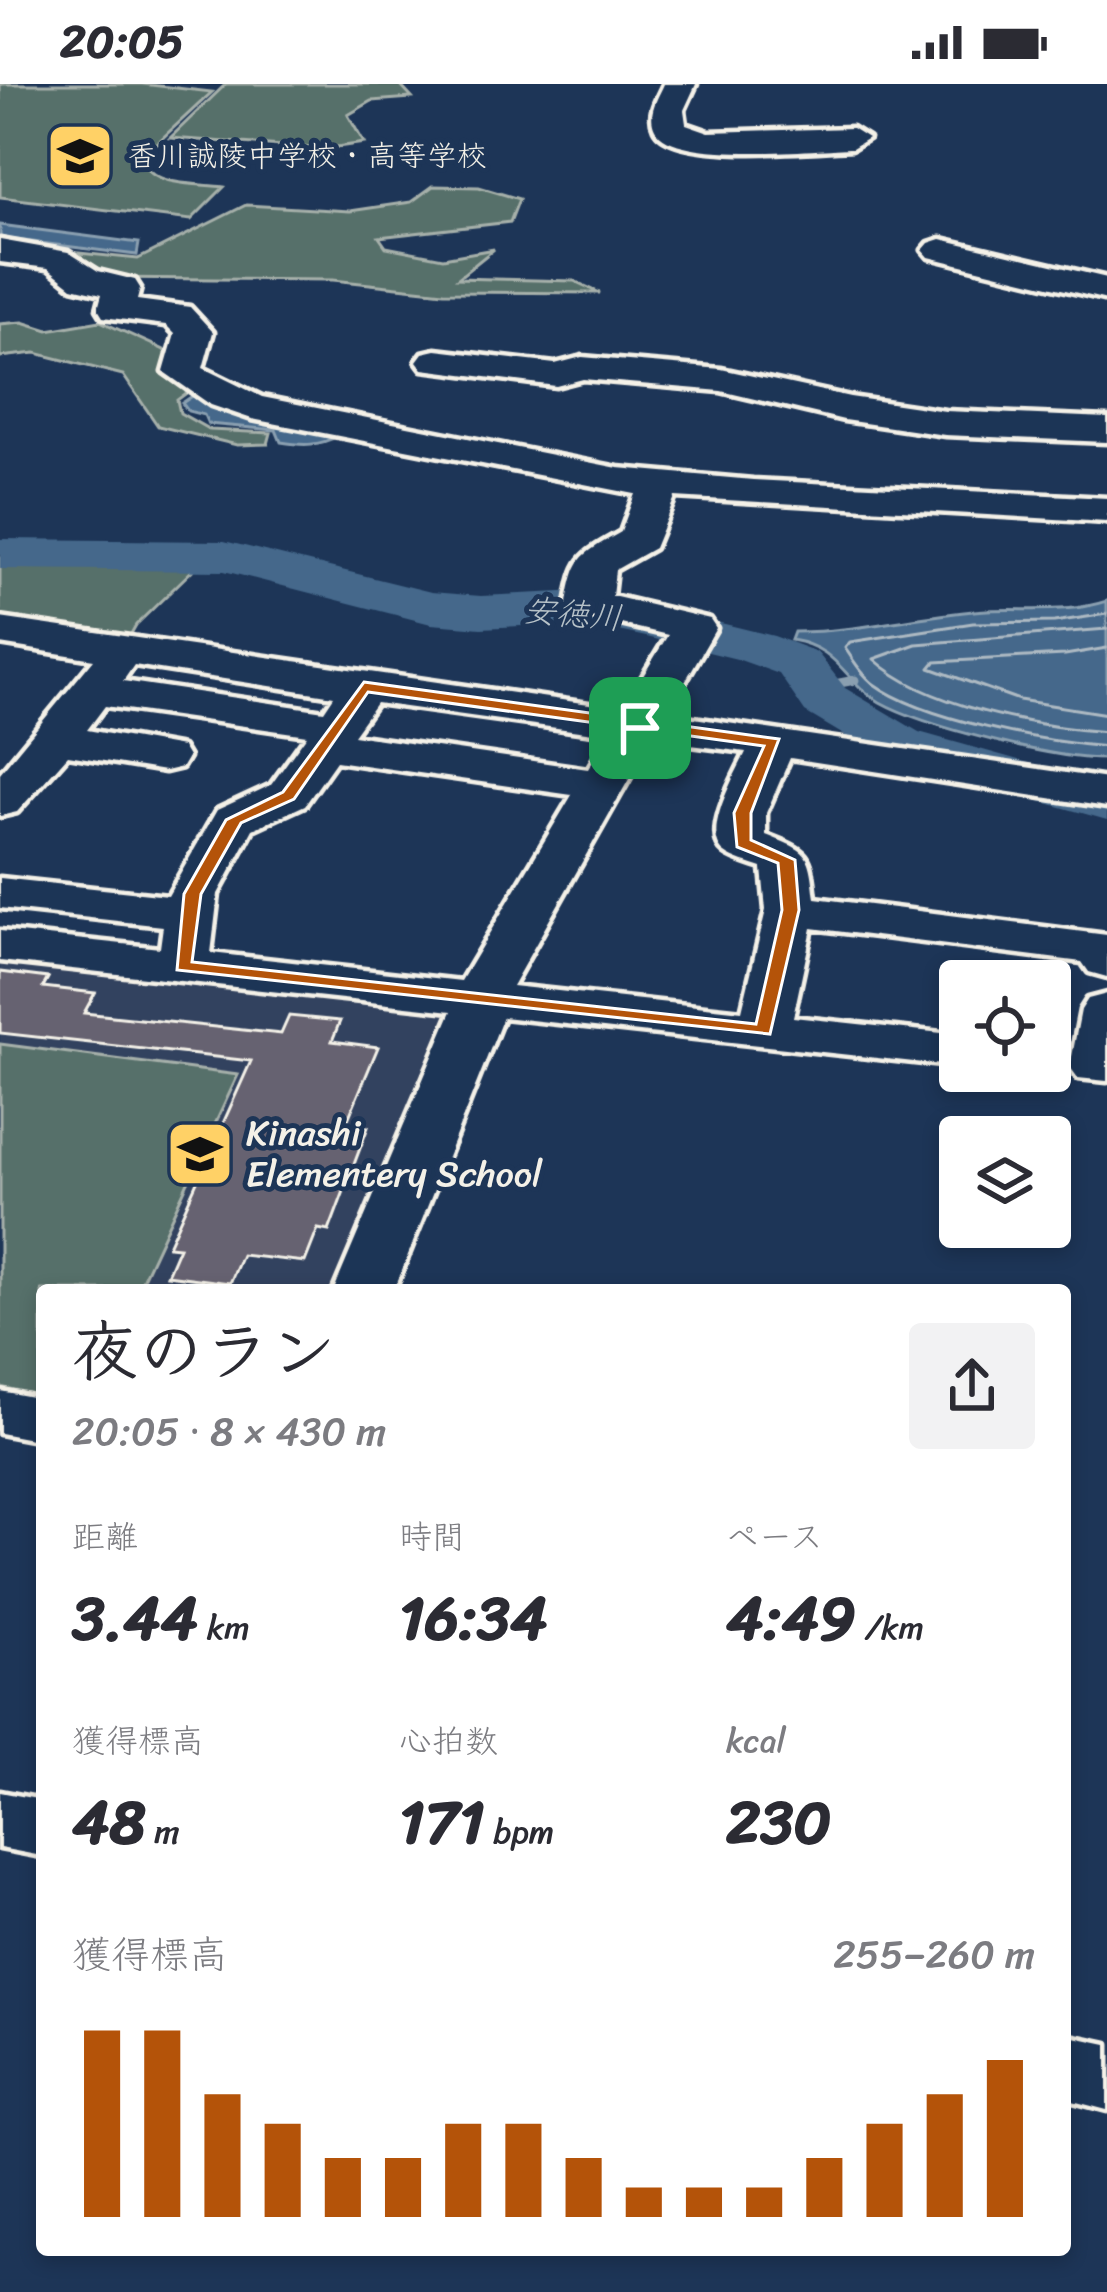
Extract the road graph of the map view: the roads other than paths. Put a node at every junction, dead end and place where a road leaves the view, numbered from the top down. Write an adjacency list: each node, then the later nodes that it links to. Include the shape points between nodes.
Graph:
1 (680, 84): 2 (street, via 668,110 671,129 706,142)
2 (852, 138)
3 (0, 250): 8 (street, via 56,259 85,279 117,285 116,309 177,315 194,332 183,372 225,397 538,466)
4 (941, 250): 5 (street)
5 (1107, 289)
6 (436, 361): 7 (street, via 721,380 945,423)
7 (1107, 430)
8 (659, 484): 9 (street); 14 (street, via 639,539 595,564 589,583 589,604 694,628)
9 (1107, 510)
10 (0, 631): 11 (street)
11 (125, 648): 12 (street); 13 (street)
12 (364, 687): 14 (street); 15 (street)
13 (94, 691): 15 (street); 19 (street)
14 (640, 728): 16 (street); 21 (street)
15 (316, 733): 21 (street); 28 (street, via 288,795 234,820 193,894)
16 (774, 742): 18 (street); 24 (street, via 742,813 742,843 786,860)
17 (165, 757): 19 (street)
18 (904, 762): 20 (street, via 938,736); 22 (street)
19 (21, 769)
20 (1107, 769)
21 (602, 785): 29 (street)
22 (1107, 793)
23 (0, 893): 25 (street)
24 (791, 910): 27 (street, via 1079,945 1101,949); 31 (street)
25 (177, 912)
26 (0, 946): 28 (street)
27 (1107, 961)
28 (183, 966): 29 (street)
29 (480, 1000): 31 (street); 34 (street)
30 (1107, 1010): 33 (street)
31 (764, 1030): 32 (street)
32 (939, 1049)
33 (1085, 1066)
34 (366, 1284)
35 (0, 1412): 36 (street)
36 (36, 1419)
37 (0, 1820): 38 (street)
38 (36, 1827)
39 (1071, 2068): 40 (street)
40 (1107, 2077)

